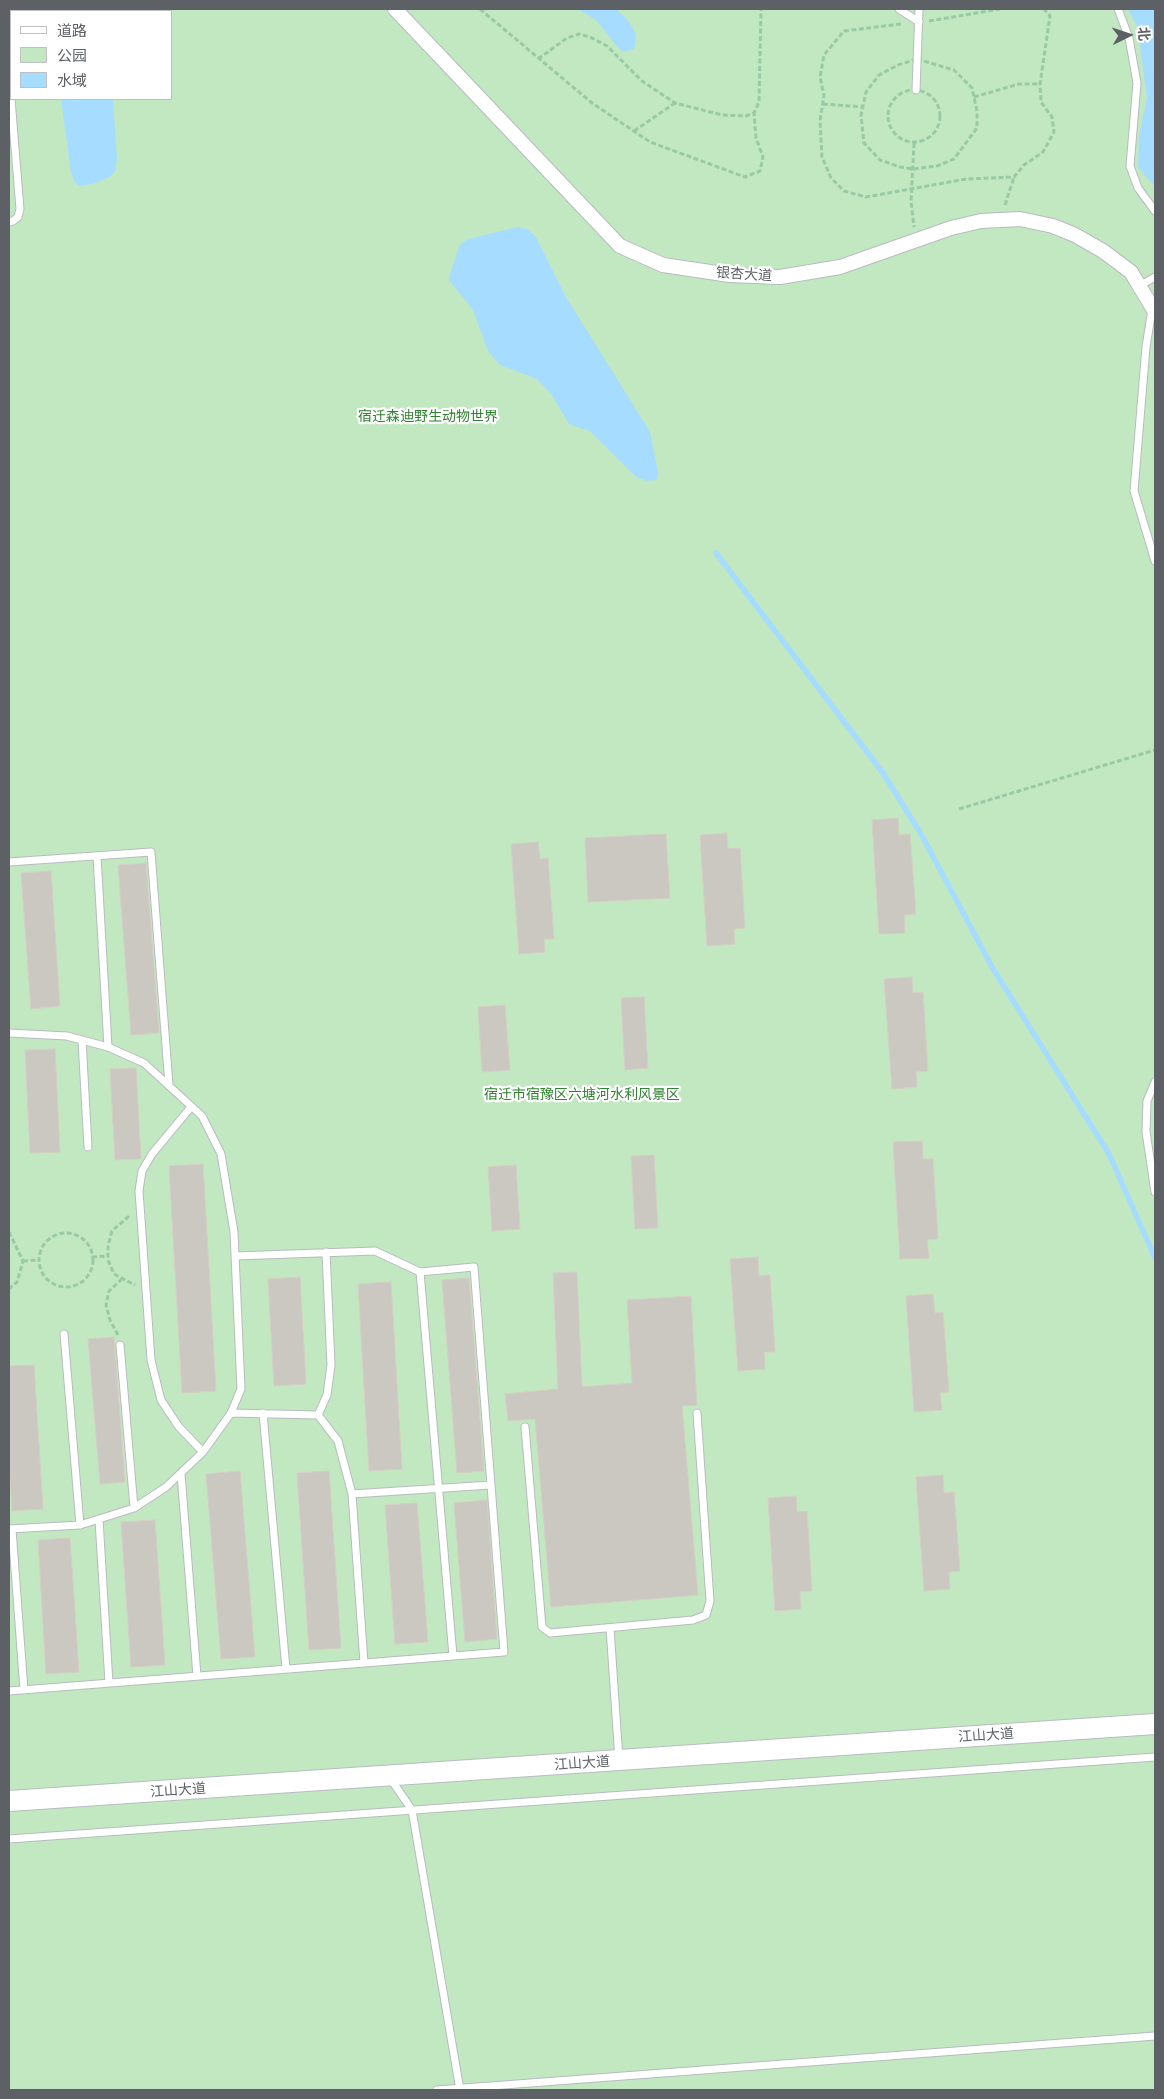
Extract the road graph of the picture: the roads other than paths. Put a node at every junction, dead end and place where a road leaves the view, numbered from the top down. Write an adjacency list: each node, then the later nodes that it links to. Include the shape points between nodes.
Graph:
1 (395, 9): 13 (street, 银杏大道, via 620,246 663,266 730,275 780,277 840,267 951,228 981,221 1028,220 1076,235 1131,272)
2 (899, 9): 5 (lane)
3 (919, 9): 5 (lane)
4 (1118, 9): 10 (lane, via 1129,38 1138,83 1130,166 1138,188)
5 (919, 22): 8 (lane)
6 (9, 66): 7 (lane)
7 (10, 82)
8 (916, 90)
9 (11, 100): 11 (lane, via 20,209 18,217)
10 (1155, 211)
11 (9, 222)
12 (1155, 277): 13 (lane)
13 (1139, 286): 14 (street, 银杏大道)
14 (1154, 310): 15 (lane, via 1146,347 1134,491)
15 (1155, 561)
16 (97, 856): 17 (lane); 20 (lane); 22 (lane, via 151,852)
17 (9, 862)
18 (9, 1033): 19 (lane, via 67,1036)
19 (82, 1040): 20 (lane); 24 (lane)
20 (108, 1048): 22 (lane, via 144,1063)
21 (1155, 1082): 25 (lane, via 1147,1101 1146,1132)
22 (169, 1085): 23 (lane)
23 (192, 1107): 27 (lane, via 202,1116 221,1154); 36 (lane, via 167,1134 142,1171 139,1191 151,1360 161,1400 179,1427)
24 (88, 1147)
25 (1155, 1192)
26 (326, 1252): 27 (lane); 28 (lane, via 375,1251); 34 (lane, via 331,1365 327,1395)
27 (235, 1256): 31 (lane, via 241,1389)
28 (420, 1272): 38 (lane, via 474,1267); 39 (lane)
29 (64, 1334): 43 (lane)
30 (120, 1345): 41 (lane)
31 (231, 1412): 32 (lane); 36 (lane)
32 (264, 1413): 34 (lane); 48 (lane)
33 (696, 1413): 45 (lane, via 710,1608 706,1615 693,1620)
34 (318, 1415): 40 (lane, via 338,1441)
35 (525, 1427): 45 (lane, via 542,1627 550,1633)
36 (203, 1452): 37 (lane)
37 (180, 1474): 41 (lane); 49 (lane)
38 (491, 1485): 39 (lane); 46 (lane, via 504,1652)
39 (439, 1488): 40 (lane); 46 (lane)
40 (352, 1494): 47 (lane)
41 (134, 1508): 42 (lane)
42 (99, 1520): 43 (lane); 50 (lane)
43 (80, 1526): 44 (lane)
44 (11, 1529): 51 (lane)
45 (610, 1628): 55 (lane)
46 (453, 1656): 47 (lane)
47 (364, 1663): 48 (lane)
48 (286, 1669): 49 (lane)
49 (197, 1676): 50 (lane)
50 (109, 1683): 51 (lane)
51 (24, 1690): 52 (lane)
52 (9, 1691)
53 (1155, 1724): 55 (main road, 江山大道)
54 (1155, 1756): 58 (lane)
55 (619, 1760): 56 (main road, 江山大道)
56 (388, 1776): 57 (main road, 江山大道); 58 (lane)
57 (9, 1802)
58 (412, 1810): 59 (lane); 61 (lane)
59 (9, 1839)
60 (1155, 2036): 61 (lane)
61 (460, 2089): 62 (lane)
62 (436, 2090)

